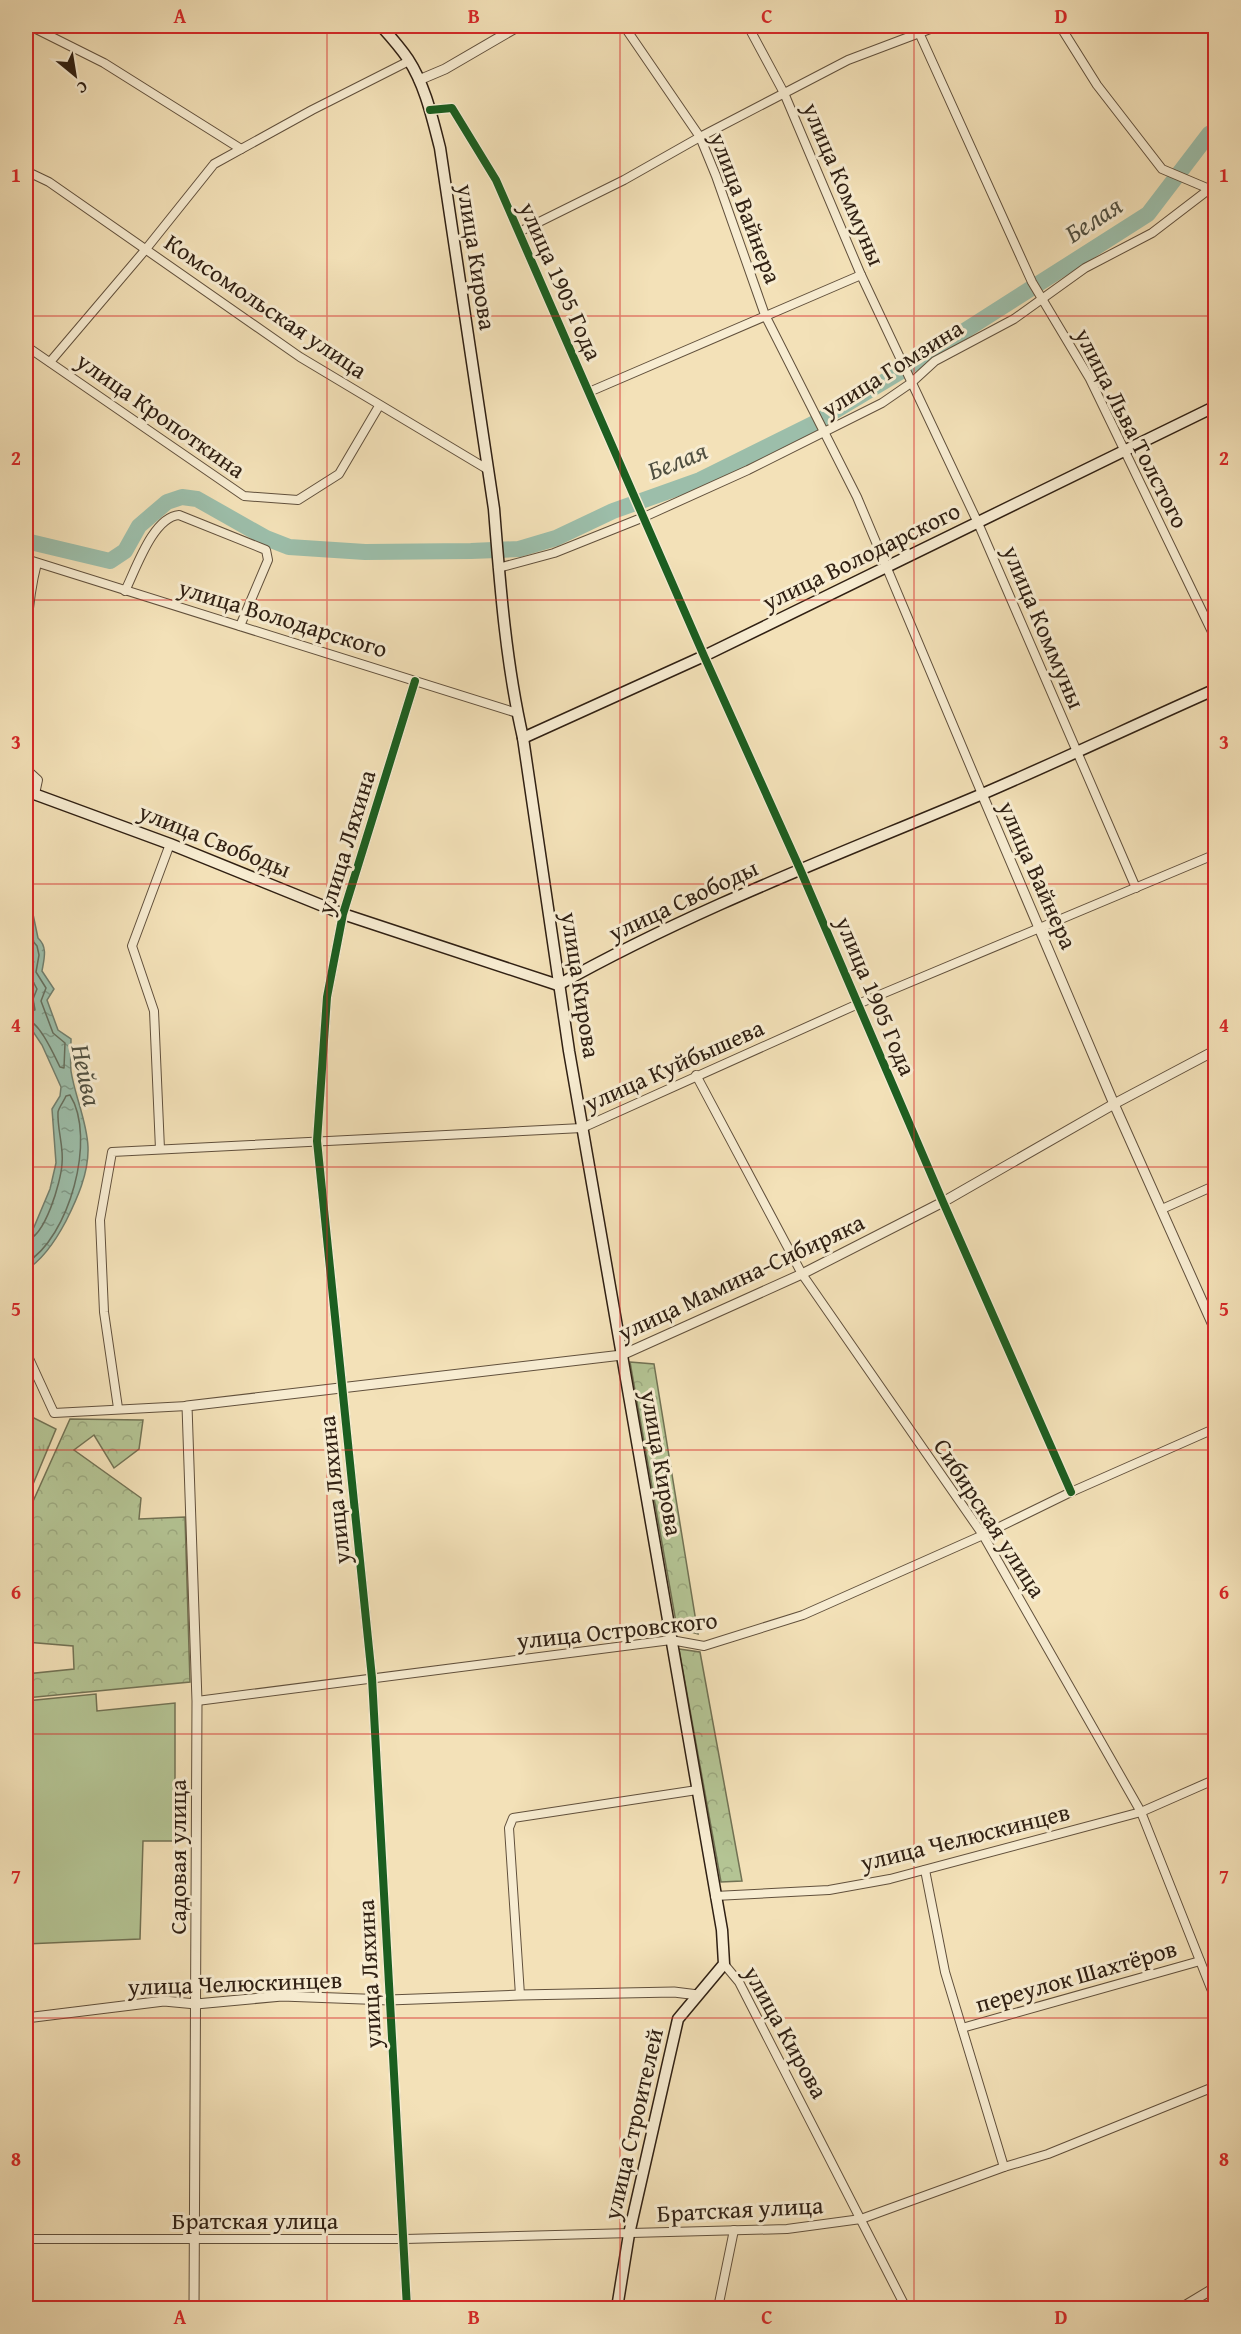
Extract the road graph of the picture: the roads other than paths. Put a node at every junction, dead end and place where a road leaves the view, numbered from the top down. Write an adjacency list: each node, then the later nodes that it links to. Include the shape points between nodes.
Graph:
1 (30, 26): 16 (street, via 104,63)
2 (381, 26): 11 (main road, улица Кирова)
3 (519, 26): 12 (street)
4 (624, 26): 15 (street, улица Вайнера)
5 (748, 26): 13 (street, улица Коммуны)
6 (938, 26): 9 (street)
7 (1060, 26): 19 (street, via 1097,85 1162,169)
8 (1212, 26): 10 (street)
9 (917, 29): 13 (street); 23 (street, улица Льва Толстого)
10 (1215, 33)
11 (409, 61): 12 (main road, улица Кирова); 16 (street)
12 (419, 80): 14 (main road, улица Кирова)
13 (784, 93): 15 (street); 22 (street, улица Коммуны)
14 (430, 110): 20 (street, улица 1905 Года, via 452,108 496,180); 33 (main road, улица Кирова, via 440,148)
15 (700, 137): 20 (street); 24 (street, улица Вайнера)
16 (241, 149): 21 (street, via 214,164)
17 (26, 171): 21 (street, Комсомольская улица, via 49,182)
18 (1215, 184): 19 (street, улица Гомзина)
19 (1207, 188): 23 (street, улица Гомзина, via 1152,233 1085,268)
20 (519, 232): 28 (street, улица 1905 Года)
21 (146, 249): 26 (street); 29 (street, Комсомольская улица, via 300,357)
22 (861, 275): 24 (street); 27 (street, улица Коммуны)
23 (1042, 299): 27 (street, улица Гомзина, via 1014,319 935,362); 32 (street, улица Льва Толстого, via 1090,379)
24 (765, 315): 28 (street); 31 (street, улица Вайнера)
25 (26, 346): 26 (street, улица Кропоткина)
26 (50, 362): 29 (street, улица Кропоткина, via 244,496 298,500 339,474)
27 (911, 383): 31 (street, улица Гомзина, via 882,403); 35 (street, улица Коммуны)
28 (589, 392): 34 (street, улица 1905 Года)
29 (379, 406): 33 (street, Комсомольская улица)
30 (1215, 406): 32 (main road, улица Володарского)
31 (823, 433): 34 (street, улица Гомзина); 39 (street, улица Вайнера, via 857,497)
32 (1125, 451): 35 (main road, улица Володарского); 42 (street, улица Льва Толстого)
33 (487, 469): 38 (main road, улица Кирова)
34 (644, 517): 38 (street, улица Гомзина, via 554,553); 43 (street, улица 1905 Года)
35 (978, 522): 39 (main road, улица Володарского); 49 (street, улица Коммуны)
36 (26, 560): 37 (street, улица Володарского)
37 (37, 563): 40 (street, улица Володарского); 47 (street, via 29,592 26,633)
38 (498, 568): 46 (main road, улица Кирова)
39 (886, 568): 43 (main road, улица Володарского); 52 (street, улица Вайнера)
40 (125, 591): 41 (street, улица Володарского); 41 (street, via 156,529 172,515 179,515 266,550 268,560)
41 (240, 626): 44 (street, улица Володарского)
42 (1215, 640)
43 (704, 656): 48 (main road, улица Володарского); 55 (street, улица 1905 Года)
44 (416, 681): 46 (street, улица Володарского); 57 (street, улица Ляхина)
45 (1215, 689): 49 (main road, улица Свободы)
46 (517, 713): 48 (main road, улица Кирова)
47 (26, 725)
48 (523, 738): 59 (main road, улица Кирова)
49 (1076, 751): 52 (main road, улица Свободы); 56 (street, улица Коммуны)
50 (26, 769): 51 (street, via 38,780)
51 (30, 793): 53 (main road, улица Свободы)
52 (982, 794): 55 (main road, улица Свободы); 58 (street, улица Вайнера)
53 (170, 844): 57 (main road, улица Свободы); 66 (street, via 132,946 154,1011)
54 (1215, 854): 56 (street, улица Куйбышева)
55 (800, 869): 59 (main road, улица Свободы, via 611,955); 60 (street, улица 1905 Года)
56 (1136, 888): 58 (street, улица Куйбышева)
57 (343, 914): 59 (main road, улица Свободы); 65 (street, улица Ляхина, via 327,997)
58 (1041, 928): 60 (street, улица Куйбышева); 63 (street, улица Вайнера)
59 (558, 985): 64 (main road, улица Кирова)
60 (858, 1004): 62 (street, улица Куйбышева); 68 (street, улица 1905 Года)
61 (1215, 1050): 63 (street, улица Мамина-Сибиряка)
62 (696, 1075): 64 (street, улица Куйбышева); 70 (street, Сибирская улица)
63 (1114, 1104): 68 (street, улица Мамина-Сибиряка); 69 (street, улица Вайнера)
64 (582, 1128): 65 (street, улица Куйбышева); 73 (main road, улица Кирова)
65 (317, 1141): 66 (street, улица Куйбышева); 74 (street, улица Ляхина)
66 (160, 1149): 76 (street, улица Куйбышева, via 112,1152 100,1220 104,1312)
67 (1215, 1185): 69 (street)
68 (943, 1202): 70 (street, улица Мамина-Сибиряка); 78 (street, улица 1905 Года)
69 (1162, 1209): 71 (street, улица Вайнера)
70 (802, 1274): 73 (street, улица Мамина-Сибиряка); 79 (street, Сибирская улица)
71 (1215, 1332)
72 (26, 1352): 76 (street, улица Мамина-Сибиряка, via 54,1413)
73 (622, 1355): 74 (street, улица Мамина-Сибиряка); 80 (main road, улица Кирова)
74 (343, 1386): 75 (street, улица Мамина-Сибиряка); 81 (street, улица Ляхина)
75 (187, 1406): 76 (street, улица Мамина-Сибиряка); 82 (street, Садовая улица)
76 (118, 1408)
77 (1215, 1428): 78 (street, улица Островского)
78 (1071, 1492): 79 (street, улица Островского)
79 (983, 1534): 80 (street, улица Островского, via 803,1615 704,1646); 85 (street, Сибирская улица)
80 (671, 1640): 81 (street, улица Островского); 84 (main road, улица Кирова)
81 (372, 1678): 82 (street, улица Островского); 92 (street, улица Ляхина)
82 (197, 1701): 94 (street, Садовая улица)
83 (1215, 1779): 85 (street, улица Челюскинцев)
84 (697, 1790): 87 (main road, улица Кирова); 90 (street, via 513,1818 509,1827)
85 (1142, 1812): 86 (street, улица Челюскинцев); 88 (street, Сибирская улица)
86 (925, 1870): 87 (street, улица Челюскинцев, via 829,1890); 96 (street, via 945,1972)
87 (715, 1896): 89 (main road, улица Кирова)
88 (1200, 1961): 93 (street, Сибирская улица); 96 (street, переулок Шахтёров)
89 (724, 1964): 91 (main road, улица Строителей); 99 (street, улица Кирова, via 739,1982)
90 (519, 1995): 91 (street, улица Челюскинцев); 92 (street, улица Челюскинцев)
91 (698, 1995): 101 (main road, улица Строителей, via 678,2019)
92 (389, 2000): 94 (street, улица Челюскинцев, via 282,1996); 103 (street, улица Ляхина)
93 (1215, 2001)
94 (196, 2004): 95 (street, улица Челюскинцев, via 164,2001); 104 (street, Садовая улица)
95 (26, 2018)
96 (962, 2028): 98 (street)
97 (1215, 2086): 98 (street, Братская улица, via 1048,2154)
98 (1004, 2167): 99 (street, Братская улица)
99 (861, 2219): 100 (street, Братская улица, via 787,2229); 110 (street, улица Кирова)
100 (734, 2230): 101 (street, Братская улица); 109 (street)
101 (629, 2234): 103 (street, Братская улица); 108 (main road, улица Строителей)
102 (26, 2239): 104 (street, Братская улица)
103 (405, 2239): 104 (street, Братская улица); 107 (street, улица Ляхина)
104 (195, 2240): 106 (street, Садовая улица)
105 (1215, 2288): 111 (street)
106 (194, 2308)
107 (407, 2308)
108 (617, 2308)
109 (718, 2308)
110 (906, 2308)
111 (1181, 2308)

